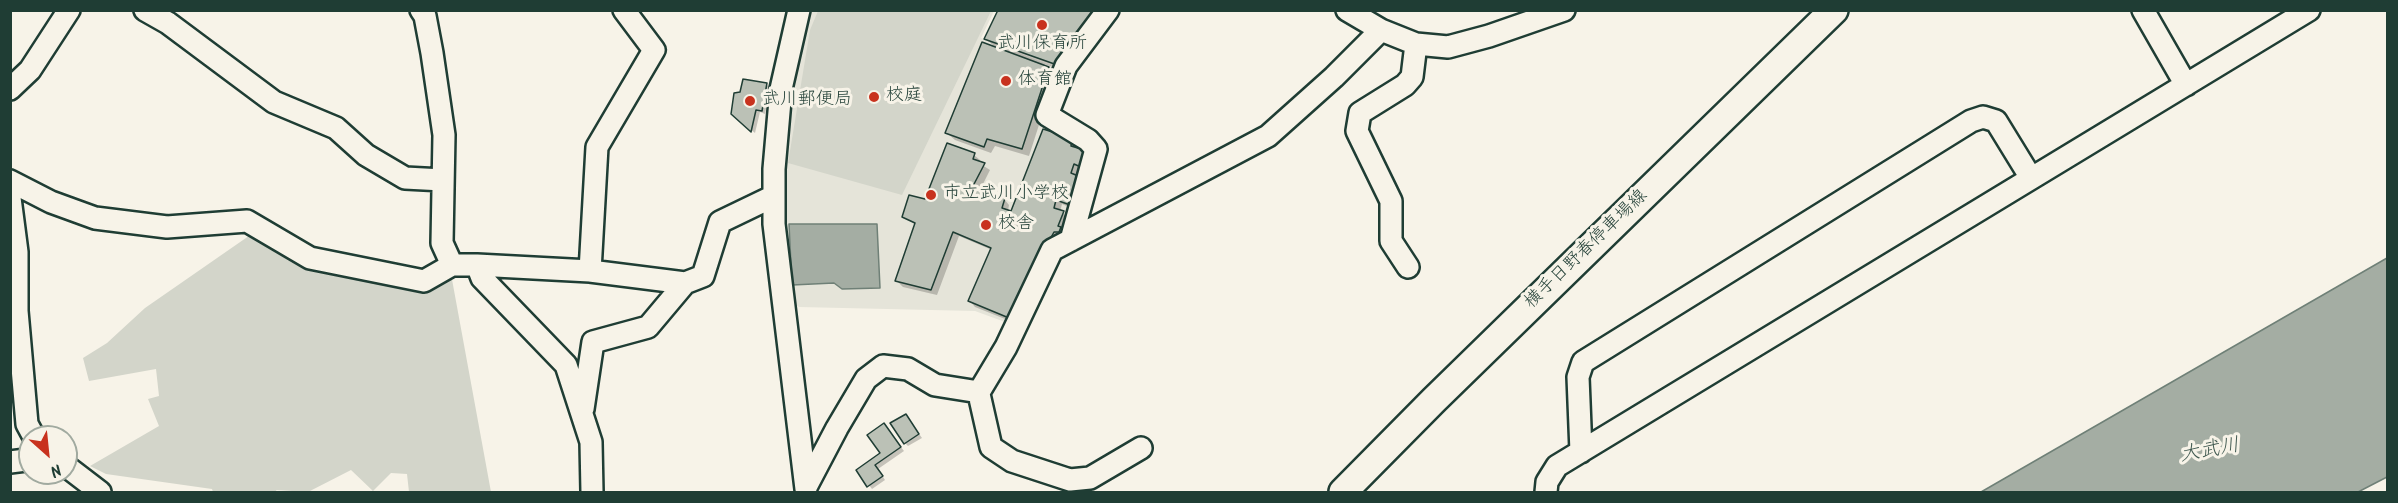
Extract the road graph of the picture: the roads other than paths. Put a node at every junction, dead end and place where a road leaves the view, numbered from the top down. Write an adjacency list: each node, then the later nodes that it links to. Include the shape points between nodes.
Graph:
1 (69, 10): 15 (street, via 30,70)
2 (145, 10): 17 (street, via 273,102 336,128 366,155 405,178)
3 (421, 10): 17 (street, via 432,53 444,135)
4 (624, 10): 25 (street, via 654,50 597,147)
5 (1107, 10): 21 (street, via 1066,66 1047,115 1096,149)
6 (1347, 10): 12 (street)
7 (1564, 10): 13 (street, via 1448,47)
8 (1834, 10): 36 (main road, 横手日野春停車場線)
9 (2143, 10): 14 (street)
10 (2309, 10): 14 (street)
11 (793, 13): 19 (street, via 781,89)
12 (1381, 30): 13 (street); 21 (street, via 1268,136)
13 (1416, 44): 24 (street, via 1412,77 1360,113 1357,131 1391,201 1391,242)
14 (2186, 86): 16 (street)
15 (10, 89)
16 (2031, 177): 31 (street); 31 (street, via 1996,121 1983,117 1831,206 1583,362 1578,376)
17 (443, 180): 22 (street, via 442,243)
18 (10, 181): 22 (street, via 95,218 167,228 247,221 310,258 424,281)
19 (774, 196): 26 (street, via 720,222 703,276); 33 (street, via 774,224)
20 (10, 198): 29 (street)
21 (1071, 240): 33 (street, via 1053,250 1006,347 979,392 935,385 908,369 883,366 866,379)
22 (452, 265): 23 (street)
23 (477, 265): 25 (street); 28 (street, via 482,278 566,365)
24 (1408, 267)
25 (590, 271): 26 (street)
26 (684, 283): 28 (street, via 648,327 593,342)
27 (979, 394): 30 (street, via 991,447 1022,465 1070,480 1090,478)
28 (582, 411): 35 (street, via 591,442)
29 (28, 425)
30 (1141, 448)
31 (1581, 452): 37 (street, via 1557,466)
32 (78, 475): 34 (street)
33 (806, 490)
34 (100, 492)
35 (592, 492)
36 (1343, 492)
37 (1546, 492)

